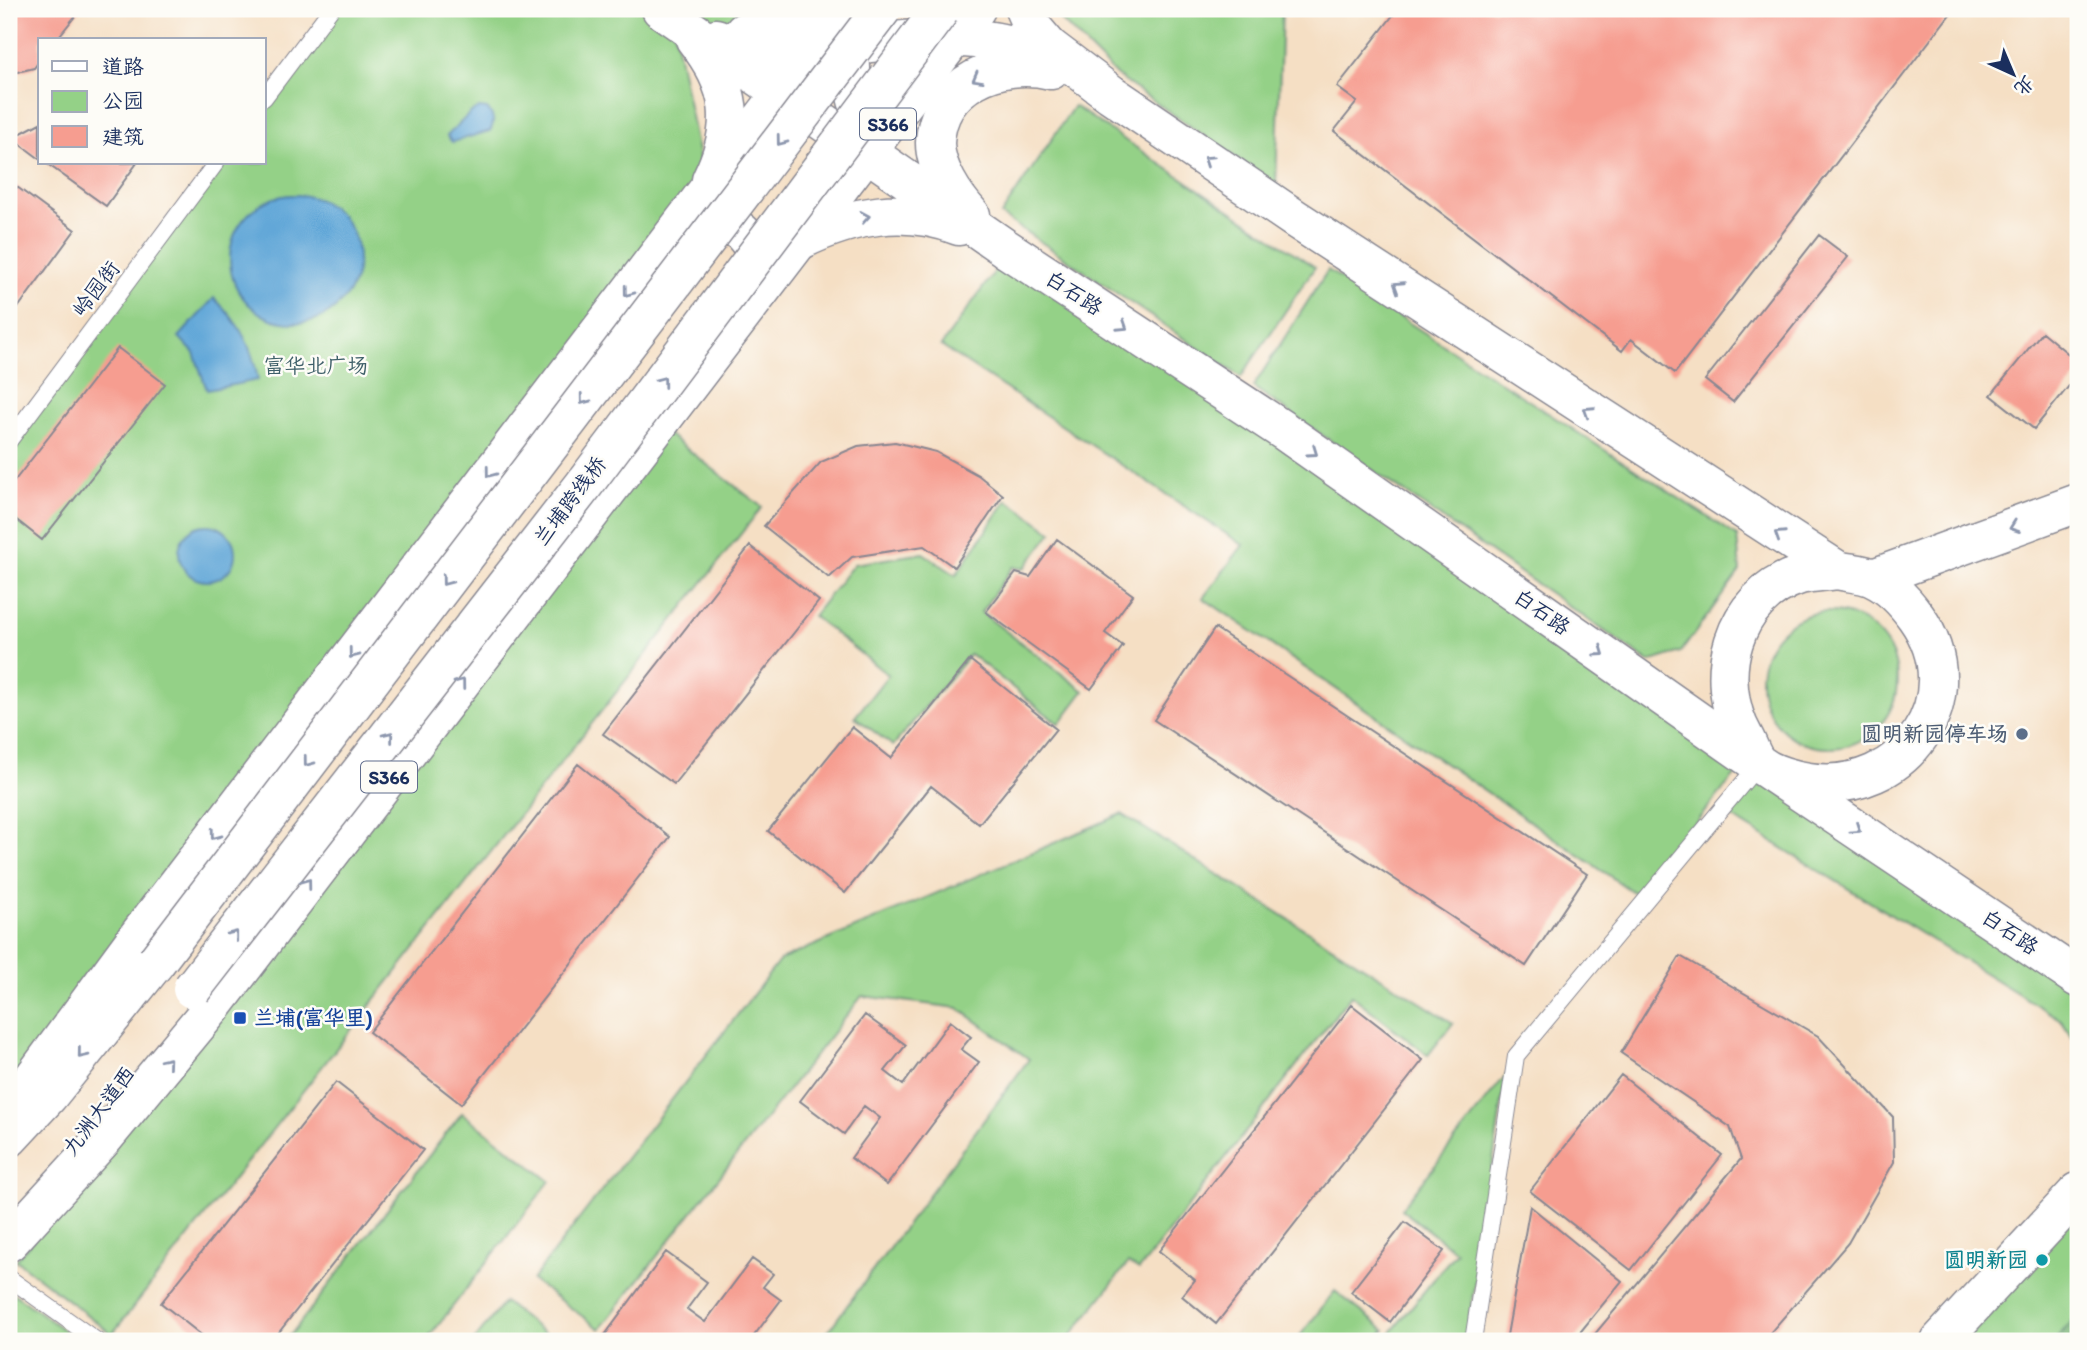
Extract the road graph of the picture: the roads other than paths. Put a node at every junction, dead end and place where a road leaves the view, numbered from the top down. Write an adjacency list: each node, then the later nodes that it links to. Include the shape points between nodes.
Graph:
1 (331, 9): 11 (lane)
2 (822, 9): 6 (main road, via 771,28 735,33)
3 (857, 9): 8 (main road)
4 (882, 9): 26 (main road, one-way to 26, bridge, via 156,962)
5 (1024, 9): 10 (main road, via 1049,47)
6 (666, 12): 8 (main road); 8 (main road, via 729,44); 14 (main road, via 713,62 725,91 728,138)
7 (957, 18): 8 (main road); 9 (main road, S366); 10 (main road, via 986,38 1016,44 1054,60); 24 (main road, 兰埔跨线桥, one-way to 7, bridge, via 583,486)
8 (823, 76): 9 (main road, via 880,104 900,96); 12 (main road); 14 (main road); 16 (main road, via 832,152 827,180)
9 (924, 77): 12 (main road, S366)
10 (1111, 94): 17 (main road, one-way to 17, via 1059,72 1016,66 976,77 946,106 935,146 942,168 963,207); 21 (main road, one-way to 10, via 1294,218)
11 (266, 95)
12 (872, 146): 16 (main road, S366); 17 (main road, via 917,186)
13 (215, 164): 19 (lane, 岭园街)
14 (708, 188): 15 (main road)
15 (670, 238): 18 (main road, via 684,227 707,220 734,225 749,238 758,259 760,285); 25 (main road, one-way to 25)
16 (801, 240): 17 (main road, one-way to 17, via 835,223 865,216 918,215 967,229); 18 (main road, S366)
17 (1005, 248): 22 (main road, 白石路, one-way to 22, via 1283,431)
18 (754, 300): 29 (main road, S366, one-way to 18, via 104,1138 214,1005)
19 (9, 441)
20 (2078, 503): 21 (main road, one-way to 21)
21 (1855, 574): 22 (main road, via 1800,575 1767,593 1742,620 1728,654 1727,692 1738,727); 22 (main road, via 1906,603 1931,638 1939,678 1932,715 1915,744 1891,766 1861,780 1828,785 1797,781)
22 (1759, 764): 23 (main road, 白石路, one-way to 23); 32 (lane, via 1516,1056)
23 (2078, 978)
24 (192, 989): 28 (main road, 九洲大道西, via 87,1124)
25 (9, 1111)
26 (9, 1138)
27 (2078, 1192): 33 (main road)
28 (9, 1236)
29 (9, 1242)
30 (9, 1278): 31 (lane)
31 (97, 1341)
32 (1473, 1341)
33 (1940, 1341)

